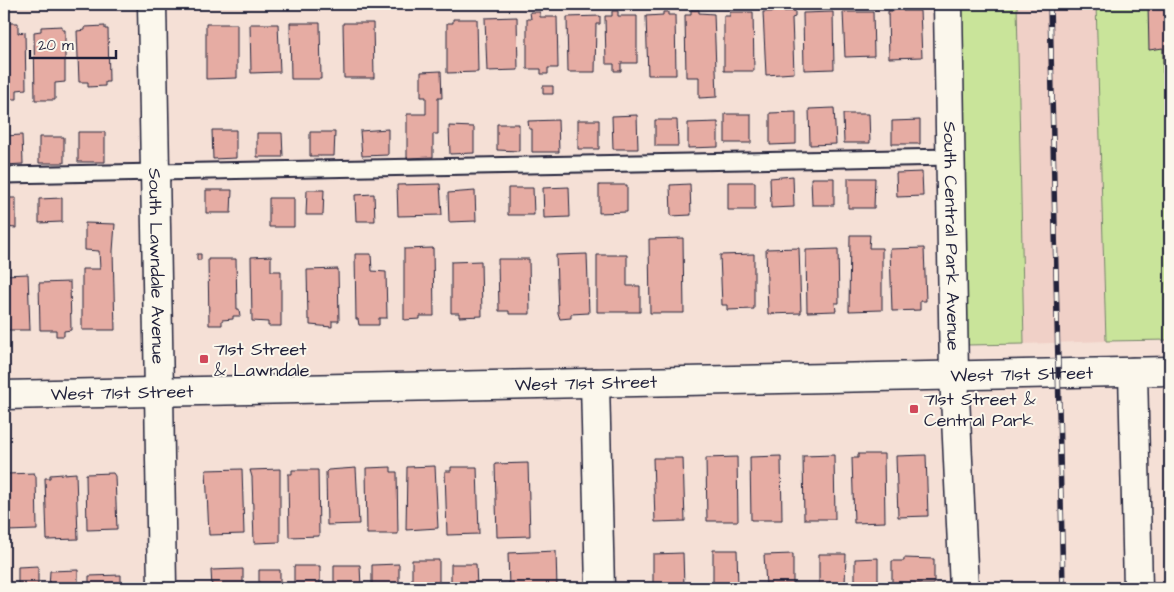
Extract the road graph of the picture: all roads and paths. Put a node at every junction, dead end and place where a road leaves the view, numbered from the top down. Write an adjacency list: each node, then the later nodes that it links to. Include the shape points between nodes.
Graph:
1 (152, 4): 4 (street, South Lawndale Avenue)
2 (948, 4): 3 (street, South Central Park Avenue)
3 (951, 157): 4 (lane); 8 (street, South Central Park Avenue)
4 (155, 172): 5 (lane); 10 (street, South Lawndale Avenue)
5 (4, 175)
6 (1170, 371): 7 (street, West 71st Street)
7 (1133, 372): 8 (street, West 71st Street); 15 (street)
8 (954, 376): 9 (street, West 71st Street); 14 (street, South Central Park Avenue)
9 (595, 383): 10 (street, West 71st Street); 13 (street)
10 (159, 392): 11 (street, West 71st Street); 12 (street, South Lawndale Avenue)
11 (4, 395)
12 (162, 588)
13 (600, 588)
14 (964, 588)
15 (1138, 588)

